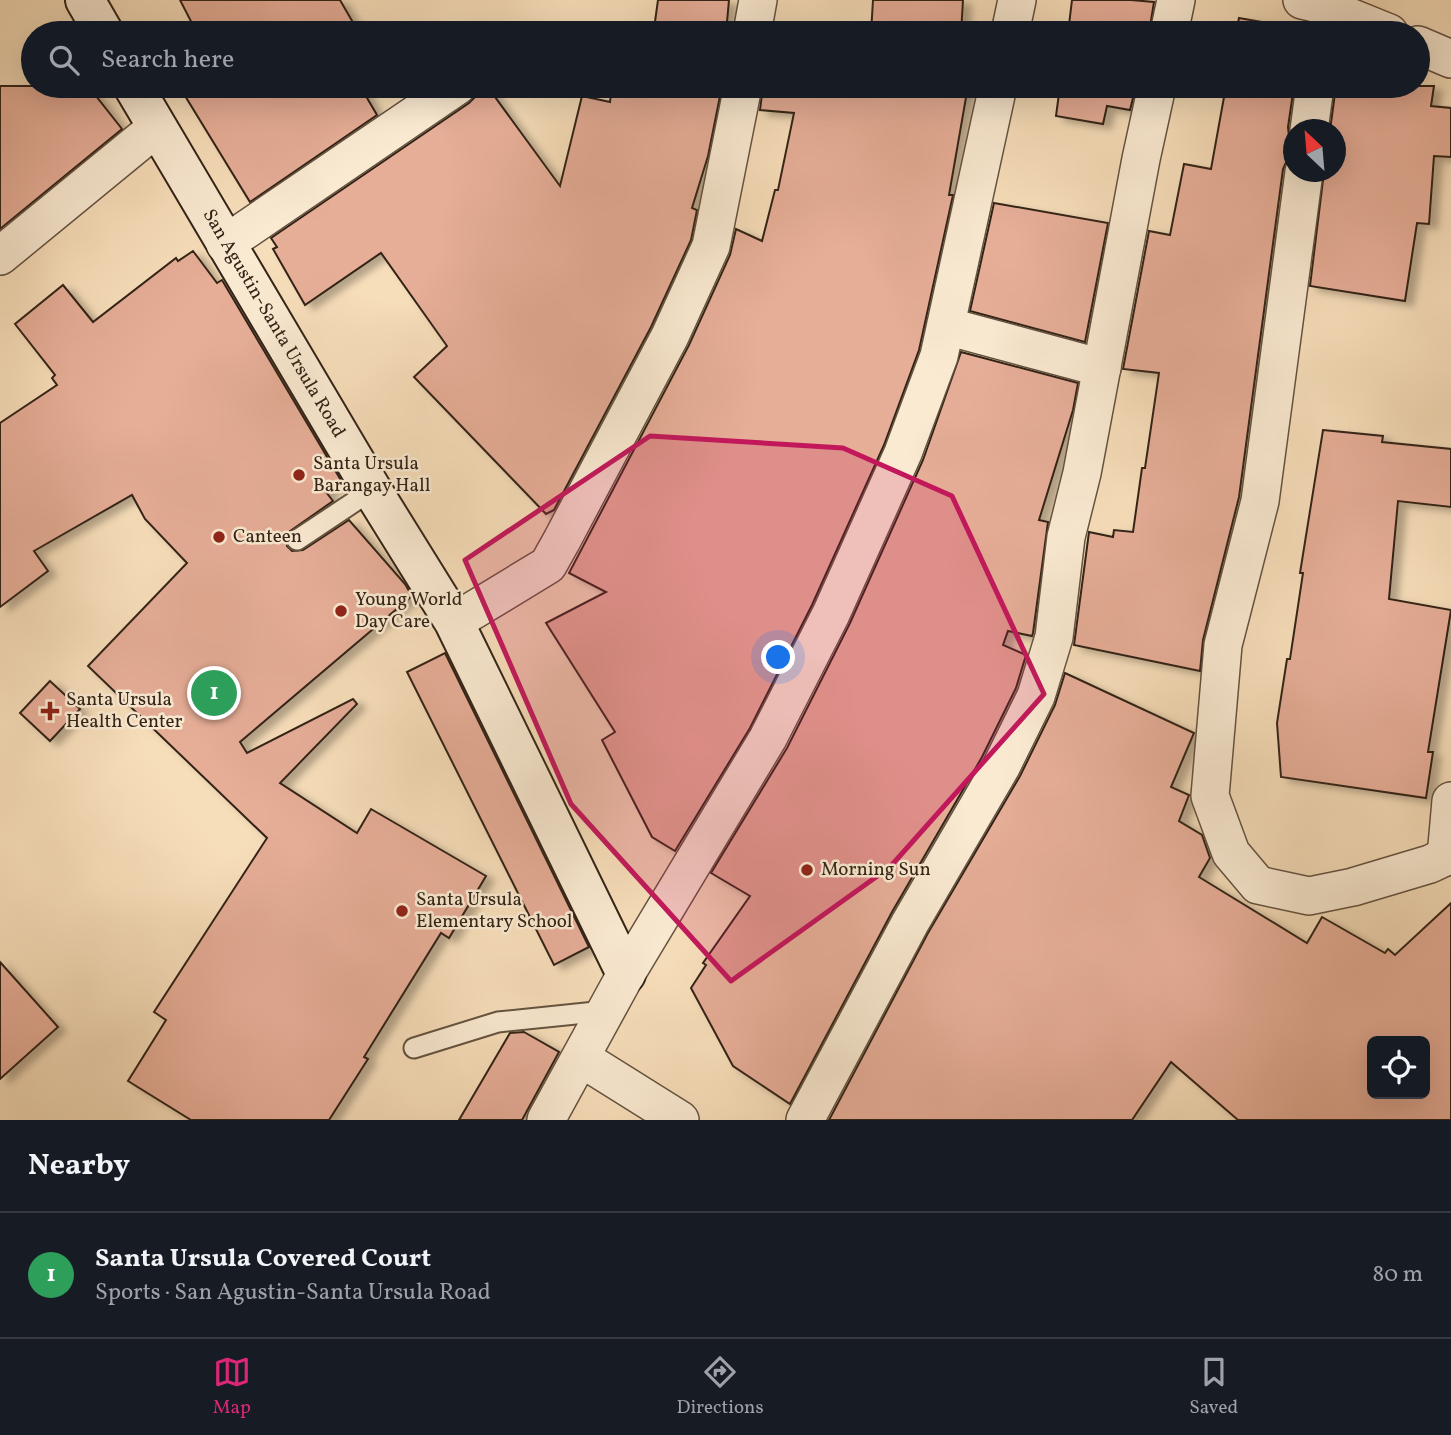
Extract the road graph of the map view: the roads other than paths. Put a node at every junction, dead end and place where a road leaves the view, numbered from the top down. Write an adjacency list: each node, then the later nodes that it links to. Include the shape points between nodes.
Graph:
1 (85, 0): 6 (street)
2 (758, 0): 7 (street)
3 (1017, 0): 8 (street)
4 (1176, 0): 9 (street)
5 (1316, 13): 10 (street)
6 (97, 21)
7 (754, 21)
8 (1013, 21)
9 (1172, 21)
10 (1345, 21)
11 (1430, 50): 12 (street)
12 (1451, 59)
13 (140, 98): 20 (street, San Agustin-Santa Ursula Road)
14 (439, 98): 22 (street)
15 (741, 98): 28 (street, via 711,246 670,336 548,565)
16 (995, 98): 24 (street)
17 (1155, 98): 25 (street)
18 (1314, 98): 19 (street)
19 (1311, 119)
20 (156, 128): 22 (street, San Agustin-Santa Ursula Road); 23 (street)
21 (1303, 182): 30 (street, via 1260,501 1223,645 1210,796 1231,853 1258,885 1309,896 1353,887)
22 (225, 244): 26 (street, San Agustin-Santa Ursula Road)
23 (0, 256)
24 (946, 326): 25 (street); 31 (street, via 903,453 831,614 768,738)
25 (1102, 368): 37 (street, via 1066,537 1054,637 1037,696)
26 (372, 490): 27 (lane); 28 (street, San Agustin-Santa Ursula Road)
27 (297, 540)
28 (454, 622): 31 (street, San Agustin-Santa Ursula Road)
29 (1451, 801): 30 (street)
30 (1448, 855)
31 (626, 974): 32 (street)
32 (605, 1010): 33 (lane, via 498,1022); 34 (street)
33 (414, 1048)
34 (581, 1058): 35 (street); 36 (street)
35 (546, 1120)
36 (680, 1120)
37 (805, 1120)

